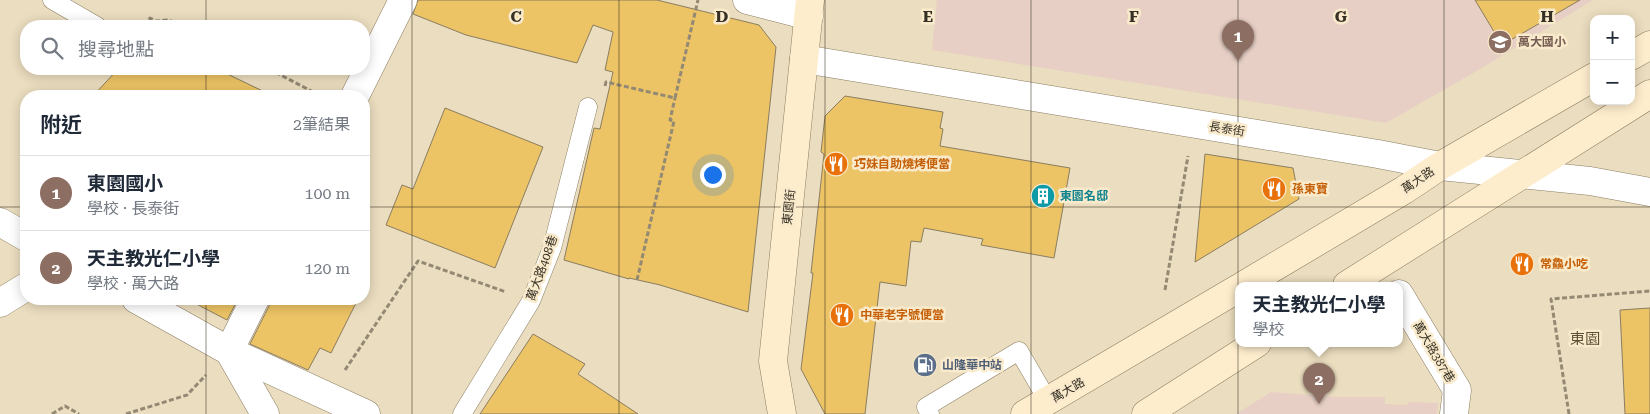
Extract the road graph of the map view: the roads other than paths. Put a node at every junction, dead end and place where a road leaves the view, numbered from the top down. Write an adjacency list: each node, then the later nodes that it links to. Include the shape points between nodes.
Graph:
1 (52, 0): 5 (lane)
2 (403, 0): 9 (street)
3 (747, 0): 4 (street)
4 (810, 8): 8 (main road, 東園街)
5 (87, 20)
6 (1650, 44): 7 (main road)
7 (1635, 53)
8 (804, 59): 15 (street, 長泰街); 35 (main road, 東園街, via 773,361)
9 (370, 66)
10 (366, 75): 12 (street)
11 (1590, 79): 15 (main road, 萬大路)
12 (358, 90)
13 (1650, 94): 16 (main road)
14 (588, 107): 34 (lane, 萬大路408巷, via 552,248 531,301)
15 (1440, 166): 16 (street, 長泰街); 21 (main road, 萬大路)
16 (1522, 174): 17 (street, 長泰街); 20 (main road)
17 (1650, 192)
18 (0, 222): 19 (street)
19 (20, 234)
20 (1386, 275): 22 (main road)
21 (1249, 282)
22 (1359, 282)
23 (20, 290): 26 (street)
24 (1235, 290): 31 (main road, 萬大路)
25 (1403, 301): 38 (street, 萬大路387巷, via 1457,390)
26 (0, 302)
27 (147, 305): 30 (street)
28 (252, 305): 30 (street)
29 (1252, 347): 37 (main road)
30 (229, 351): 32 (street); 33 (street)
31 (1037, 407): 36 (lane, via 1019,351 926,407)
32 (265, 414)
33 (366, 414)
34 (462, 414)
35 (782, 414)
36 (930, 414)
37 (1146, 414)
38 (1454, 414)

